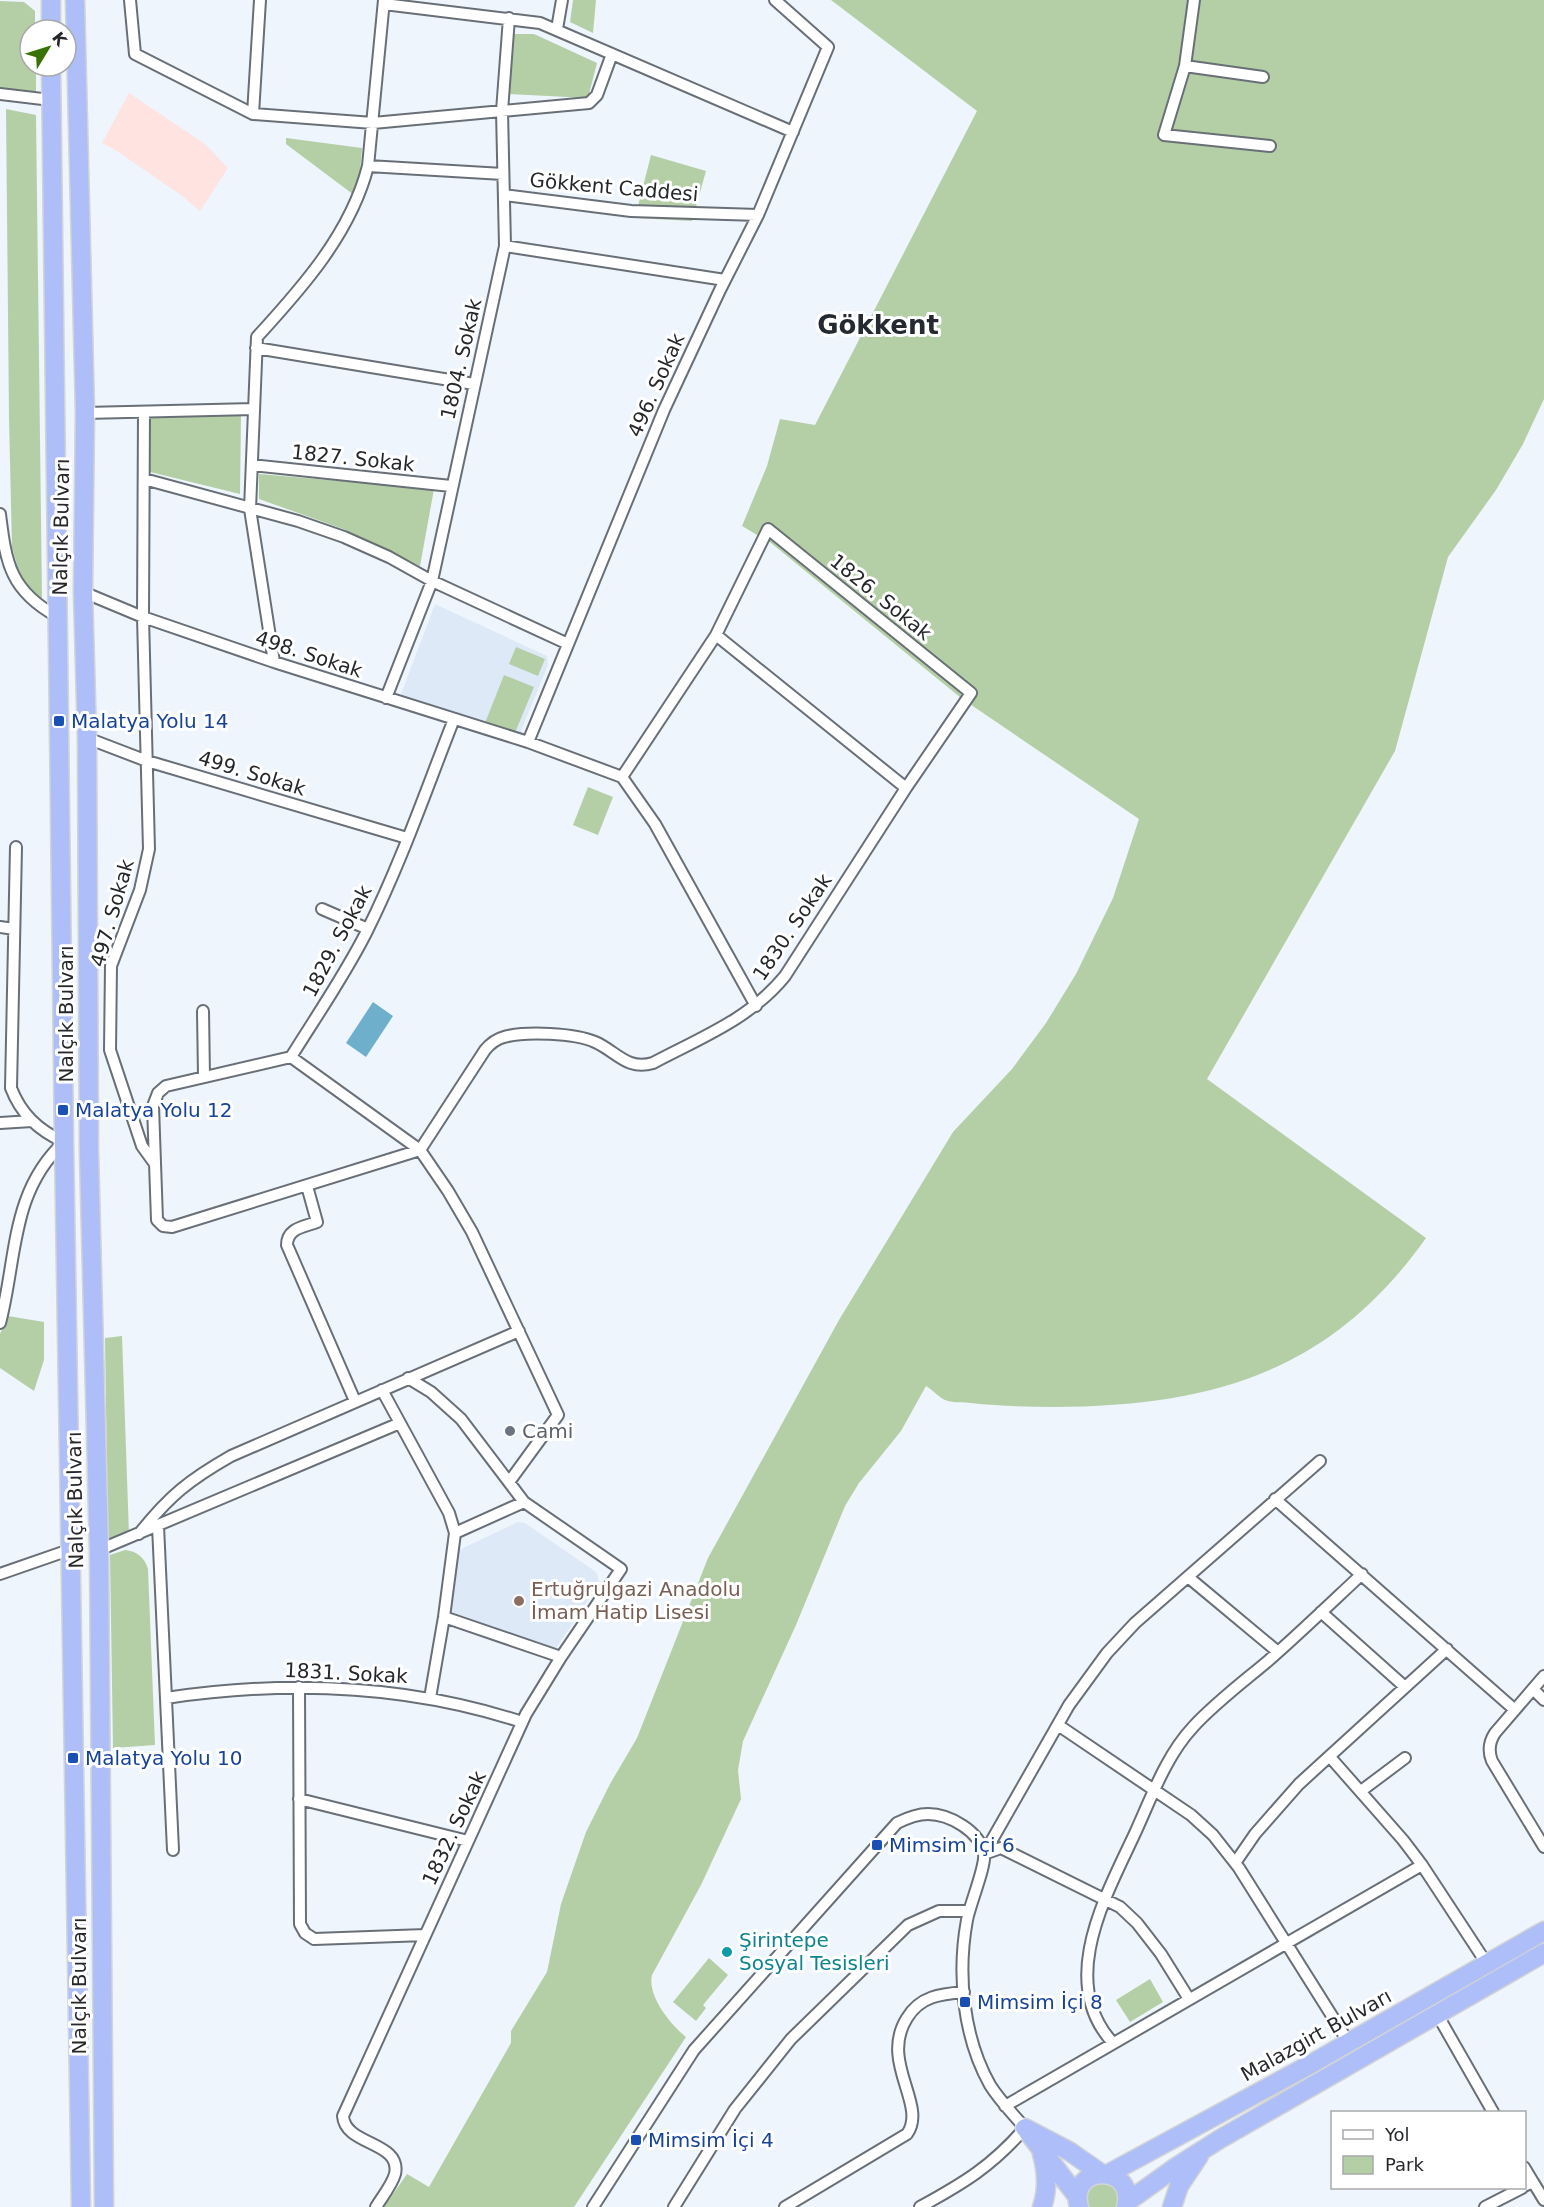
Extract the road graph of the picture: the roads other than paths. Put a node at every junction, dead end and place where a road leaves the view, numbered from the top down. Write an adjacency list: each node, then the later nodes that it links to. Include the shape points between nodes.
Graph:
1 (51, 0): 9 (highway)
2 (75, 0): 33 (highway, Nalçık Bulvarı)
3 (130, 0): 19 (street, via 135,54)
4 (260, 0): 19 (street)
5 (562, 0): 11 (street)
6 (774, 0): 21 (street, 496. Sokak, via 828,47)
7 (1194, 0): 13 (street)
8 (384, 2): 10 (street); 20 (street)
9 (51, 18)
10 (509, 18): 11 (street); 18 (street, 1804. Sokak)
11 (557, 29): 12 (street)
12 (612, 54): 18 (street, via 597,95 589,103); 21 (street)
13 (1185, 66): 14 (street); 22 (street, via 1164,135)
14 (1263, 76)
15 (51, 78): 17 (highway, Nalçık Bulvarı)
16 (0, 94): 17 (street)
17 (51, 100): 41 (highway, Nalçık Bulvarı)
18 (502, 111): 20 (street); 24 (street, 1804. Sokak)
19 (253, 114): 20 (street)
20 (373, 123): 23 (street)
21 (793, 132): 26 (street, 496. Sokak)
22 (1270, 146)
23 (369, 166): 24 (street); 29 (street, via 363,186 324,257 257,337)
24 (503, 174): 25 (street, 1804. Sokak)
25 (504, 195): 26 (street, Gökkent Caddesi, via 631,211); 27 (street, 1804. Sokak)
26 (758, 215): 28 (street, 496. Sokak)
27 (505, 246): 28 (street); 30 (street, 1804. Sokak)
28 (725, 280): 44 (street, 496. Sokak, via 664,410)
29 (256, 348): 30 (street); 31 (street)
30 (474, 384): 36 (street, 1804. Sokak)
31 (254, 409): 32 (street); 34 (street)
32 (144, 412): 33 (street); 35 (street, 497. Sokak)
33 (85, 413): 40 (highway, Nalçık Bulvarı)
34 (252, 465): 36 (street, 1827. Sokak); 37 (street)
35 (144, 479): 37 (street); 42 (street, 497. Sokak)
36 (451, 486): 39 (street, 1804. Sokak)
37 (250, 509): 39 (street, via 344,537); 45 (street)
38 (0, 514): 41 (street, via 5,556 13,575 32,600)
39 (432, 581): 44 (street); 47 (street, 1804. Sokak)
40 (83, 592): 42 (street, 498. Sokak); 49 (highway, Nalçık Bulvarı)
41 (57, 617): 68 (highway, Nalçık Bulvarı)
42 (142, 617): 45 (street, 498. Sokak); 51 (street, 497. Sokak)
43 (716, 635): 46 (street, 1826. Sokak, via 768,529); 52 (street); 53 (street)
44 (568, 644): 50 (street, 496. Sokak)
45 (274, 662): 47 (street, 498. Sokak)
46 (971, 693): 53 (street, 1830. Sokak)
47 (386, 698): 48 (street, 498. Sokak)
48 (454, 719): 50 (street, 498. Sokak); 54 (street, 1829. Sokak)
49 (87, 738): 51 (street, 499. Sokak); 87 (highway, Nalçık Bulvarı, via 89,1153)
50 (528, 742): 52 (street, 498. Sokak)
51 (147, 761): 54 (street, 499. Sokak); 70 (street, 497. Sokak, via 149,849 140,890 111,966 110,1050 142,1146)
52 (622, 777): 60 (street, via 655,824)
53 (906, 788): 60 (street, 1830. Sokak, via 785,976)
54 (407, 838): 58 (street, 1829. Sokak)
55 (16, 847): 59 (street)
56 (322, 909): 58 (street)
57 (0, 927): 59 (street)
58 (368, 928): 64 (street, 1829. Sokak)
59 (14, 929): 63 (street)
60 (756, 1006): 69 (street, 1830. Sokak, via 642,1065 624,1062 597,1043 579,1037 556,1034 499,1039 485,1050)
61 (203, 1011): 65 (street)
62 (0, 1045): 63 (street)
63 (12, 1046): 66 (street, via 12,1088)
64 (291, 1057): 65 (street); 69 (street)
65 (204, 1077): 70 (street, via 166,1086 158,1093 153,1106)
66 (32, 1121): 67 (street); 68 (street)
67 (0, 1123)
68 (64, 1142): 72 (street, via 43,1164 23,1208); 86 (highway, Nalçık Bulvarı)
69 (420, 1150): 71 (street); 74 (street, via 472,1232)
70 (155, 1164): 71 (street, via 157,1220 166,1227)
71 (307, 1186): 77 (street, via 317,1222 291,1232 287,1245)
72 (2, 1305): 73 (street)
73 (0, 1323)
74 (519, 1331): 75 (street); 80 (street, via 558,1415)
75 (408, 1378): 76 (street); 80 (street, via 461,1419)
76 (382, 1390): 77 (street); 78 (street)
77 (356, 1401): 85 (street, via 231,1456 196,1476 170,1498)
78 (400, 1423): 83 (street); 84 (street, via 449,1513)
79 (1320, 1461): 81 (street)
80 (509, 1482): 82 (street)
81 (1275, 1499): 89 (street); 90 (street)
82 (524, 1503): 84 (street); 95 (street, 1832. Sokak, via 621,1569)
83 (158, 1526): 85 (street); 100 (street)
84 (455, 1533): 92 (street)
85 (139, 1534): 87 (street)
86 (69, 1550): 88 (street); 140 (highway, Nalçık Bulvarı)
87 (99, 1550): 141 (highway, Nalçık Bulvarı)
88 (0, 1574)
89 (1362, 1575): 91 (street); 93 (street)
90 (1188, 1577): 94 (street); 105 (street, via 1107,1653)
91 (1321, 1612): 94 (street); 98 (street)
92 (444, 1617): 95 (street); 101 (street)
93 (1447, 1649): 98 (street); 103 (street)
94 (1278, 1652): 108 (street, via 1192,1728)
95 (561, 1657): 104 (street, 1832. Sokak)
96 (1544, 1676): 99 (street)
97 (299, 1687): 100 (street, 1831. Sokak); 101 (street, 1831. Sokak, via 375,1690); 110 (street)
98 (1405, 1687): 106 (street)
99 (1533, 1689): 102 (street); 103 (street)
100 (166, 1698): 113 (street)
101 (430, 1698): 104 (street, 1831. Sokak)
102 (1544, 1700)
103 (1515, 1710): 112 (street, via 1492,1737 1490,1756)
104 (522, 1722): 111 (street, 1832. Sokak)
105 (1058, 1725): 108 (street); 114 (street)
106 (1330, 1756): 109 (street); 115 (street, via 1265,1822)
107 (1405, 1758): 109 (street)
108 (1155, 1790): 115 (street, via 1202,1824); 117 (street)
109 (1361, 1791): 116 (street)
110 (299, 1799): 111 (street); 120 (street, via 300,1924 304,1933 314,1939)
111 (468, 1840): 120 (street, 1832. Sokak)
112 (1544, 1847)
113 (173, 1850)
114 (984, 1854): 117 (street, via 1001,1848); 118 (street); 143 (street, via 975,1836 948,1818 922,1815 897,1824 694,2050)
115 (1235, 1863): 121 (street)
116 (1422, 1865): 121 (street); 123 (street)
117 (1105, 1899): 125 (street, via 1124,1911 1143,1931); 127 (street, via 1090,1947 1088,1987 1096,2020)
118 (969, 1911): 124 (street, via 963,1956); 144 (street, via 939,1911 908,1925 791,2039 735,2109)
119 (1544, 1931): 123 (highway, Malazgirt Bulvarı)
120 (424, 1935): 142 (street, 1832. Sokak, via 343,2116 350,2132 385,2151 394,2162 394,2177)
121 (1286, 1942): 125 (street); 128 (street)
122 (1544, 1953): 126 (highway, Malazgirt Bulvarı)
123 (1487, 1964): 128 (highway, Malazgirt Bulvarı)
124 (964, 1992): 129 (street, via 978,2059); 145 (street, via 926,1999 902,2027 898,2057 914,2118 907,2134)
125 (1189, 1999): 127 (street)
126 (1437, 2014): 130 (street); 133 (highway, Malazgirt Bulvarı)
127 (1113, 2043): 129 (street)
128 (1349, 2043): 134 (highway, Malazgirt Bulvarı)
129 (1005, 2106): 131 (street)
130 (1492, 2111)
131 (1025, 2128): 132 (highway); 134 (highway); 146 (street, via 981,2171)
132 (1039, 2147): 138 (highway); 147 (highway, via 1046,2180)
133 (1206, 2148): 139 (highway, Malazgirt Bulvarı); 148 (highway, via 1179,2186)
134 (1105, 2174): 138 (highway, Malazgirt Bulvarı, via 1085,2180); 139 (highway, via 1123,2184)
135 (1526, 2185): 137 (street)
136 (1519, 2189): 149 (street)
137 (1544, 2200)
138 (1075, 2203)
139 (1127, 2204)
140 (81, 2207)
141 (104, 2207)
142 (376, 2207)
143 (592, 2207)
144 (674, 2207)
145 (785, 2207)
146 (920, 2207)
147 (1041, 2207)
148 (1172, 2207)
149 (1485, 2207)

